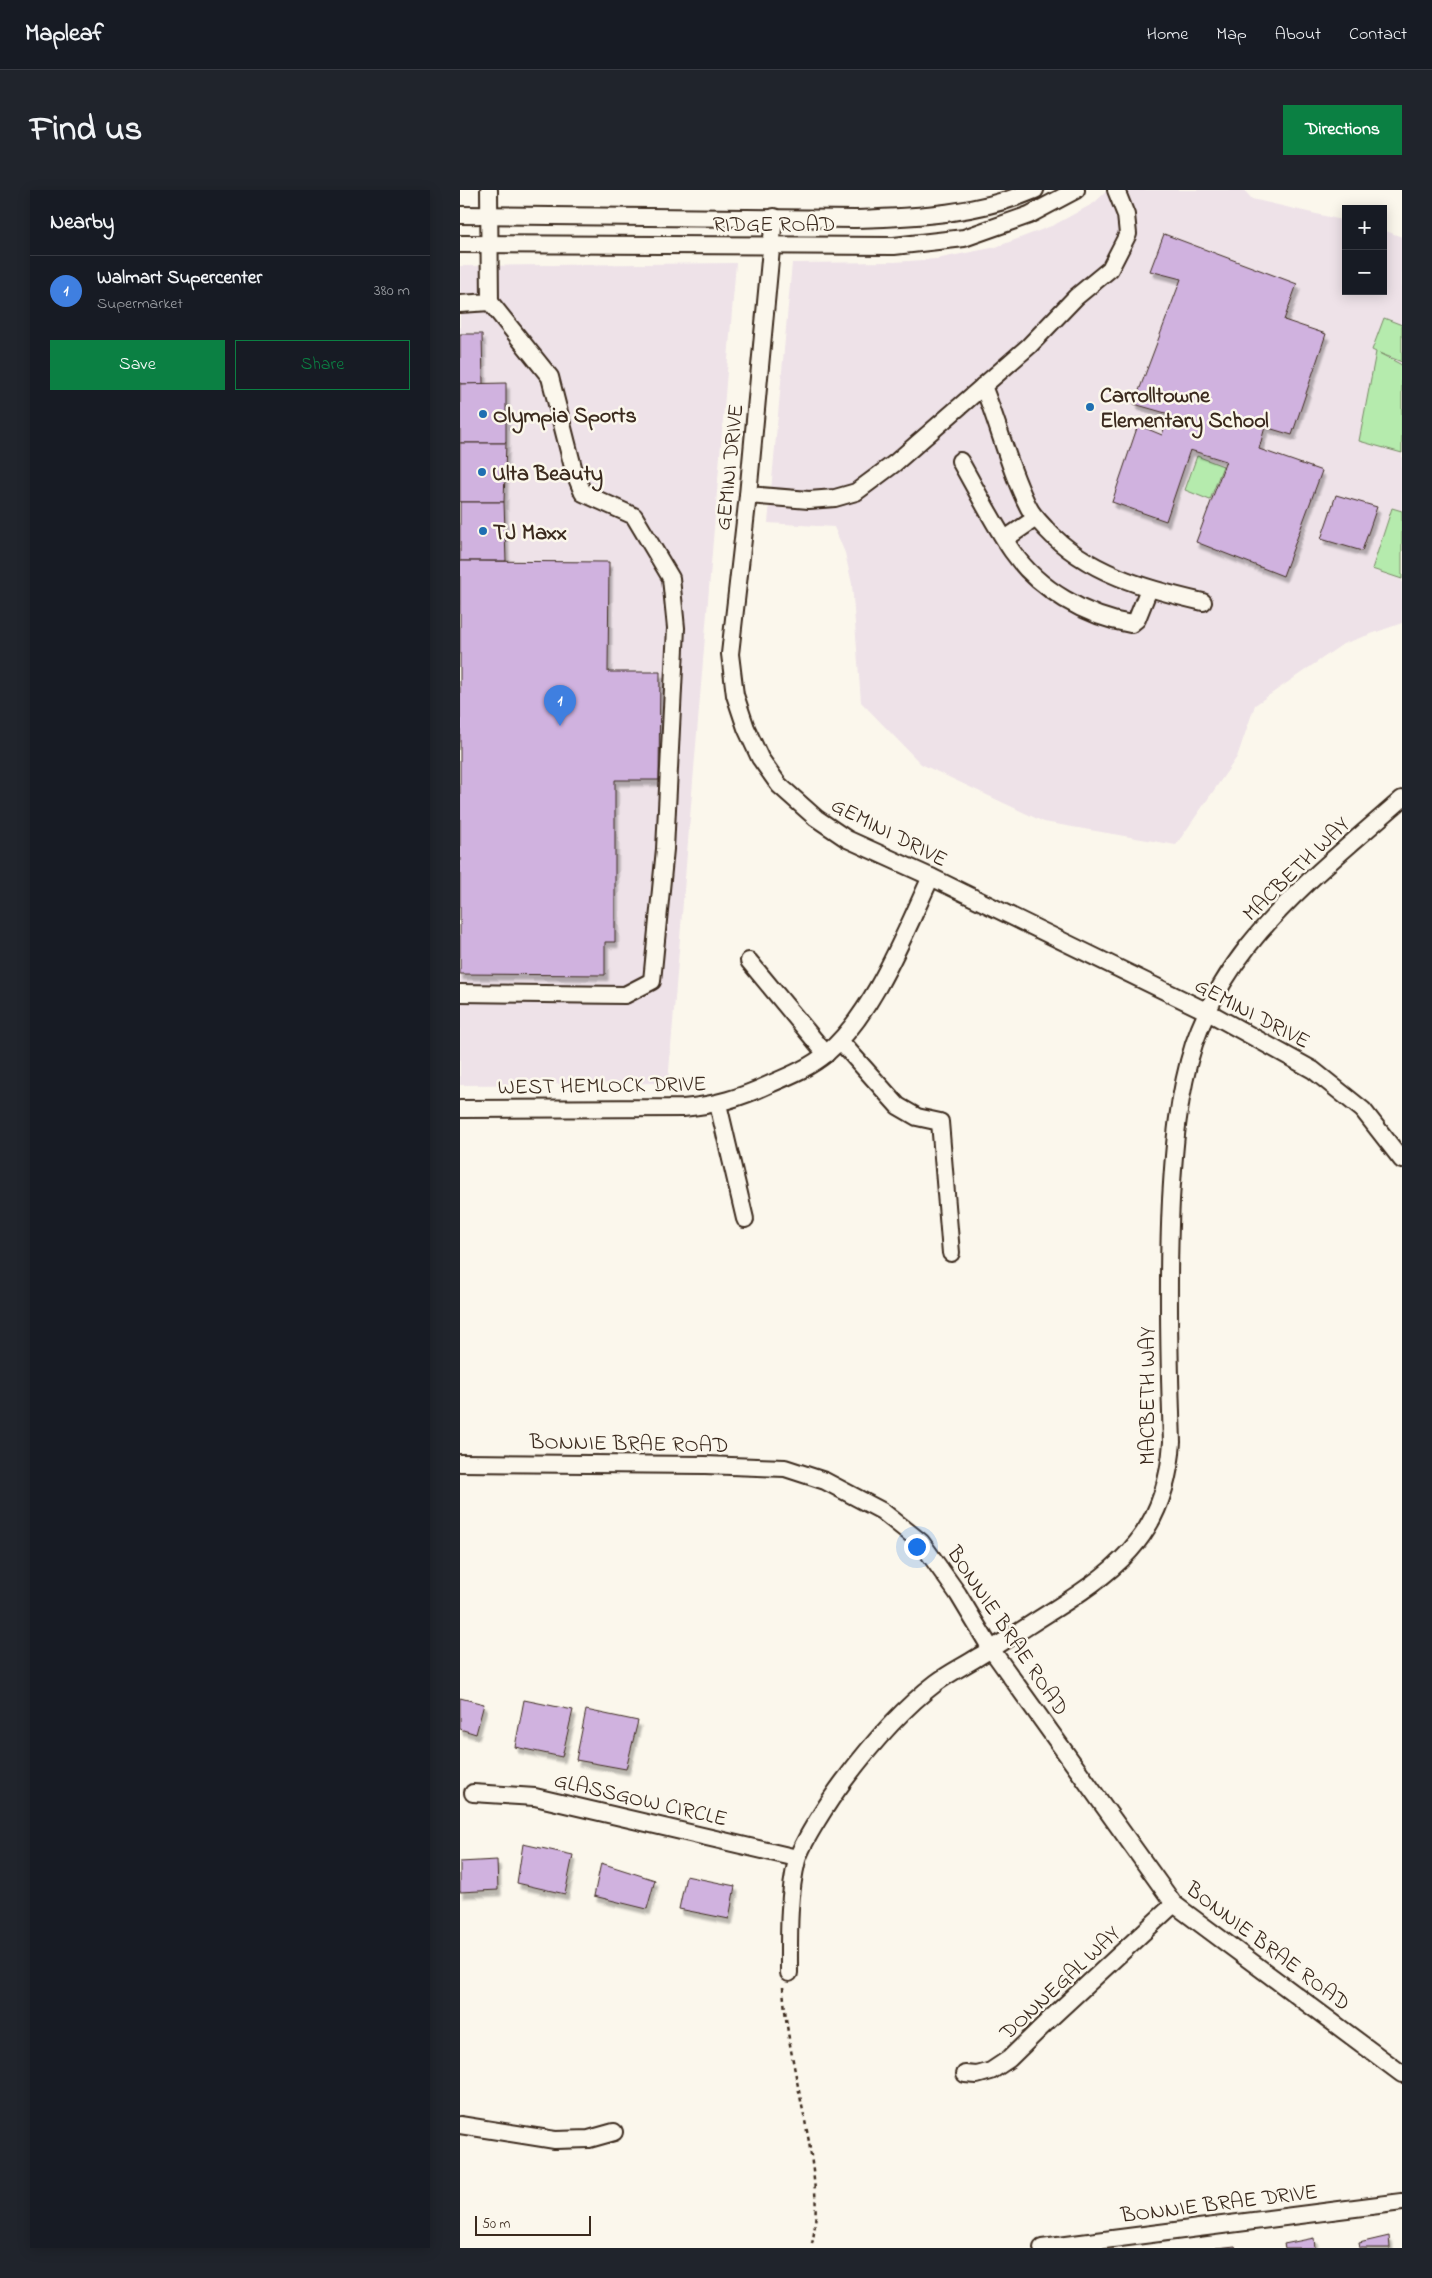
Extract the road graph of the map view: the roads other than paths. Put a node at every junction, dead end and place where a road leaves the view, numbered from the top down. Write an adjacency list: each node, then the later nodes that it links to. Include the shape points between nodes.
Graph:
1 (489, 190): 6 (street)
2 (1035, 190): 7 (street, RIDGE ROAD, via 982,207 945,214 856,220)
3 (1076, 190): 10 (street, RIDGE ROAD, via 1029,215 955,239 894,246)
4 (1116, 190): 13 (street, via 1126,215 1128,234 1110,269)
5 (460, 215): 6 (street, RIDGE ROAD)
6 (490, 215): 7 (street, RIDGE ROAD); 9 (street)
7 (774, 218): 10 (street, GEMINI DRIVE)
8 (460, 244): 9 (street, RIDGE ROAD)
9 (490, 244): 10 (street, RIDGE ROAD); 11 (street)
10 (771, 245): 15 (street, GEMINI DRIVE)
11 (490, 302): 12 (street); 23 (street, via 550,377 574,471 583,493 634,516 671,578 676,628 665,849 652,981 625,995)
12 (460, 304)
13 (983, 386): 15 (street, via 895,463 856,492 809,500); 16 (street, via 1029,509)
14 (960, 461): 17 (street)
15 (748, 495): 21 (street, GEMINI DRIVE, via 730,654 735,695 760,758 779,785 816,818 847,838)
16 (1036, 518): 17 (street); 18 (street, via 1065,546 1095,566)
17 (1005, 539): 18 (street, via 1013,553 1037,578 1062,598 1110,620 1131,624 1137,619)
18 (1149, 589): 19 (street)
19 (1203, 602)
20 (1402, 799): 24 (street, MACBETH WAY, via 1283,906 1229,974)
21 (931, 877): 24 (street, GEMINI DRIVE); 25 (street, WEST HEMLOCK DRIVE, via 887,970)
22 (749, 960): 26 (street)
23 (460, 993)
24 (1208, 1012): 29 (street, GEMINI DRIVE, via 1313,1070 1363,1110); 33 (street, MACBETH WAY, via 1194,1043 1179,1106 1168,1264 1172,1442 1170,1469 1158,1508 1143,1535 1116,1566 1093,1585)
25 (840, 1041): 26 (street, WEST HEMLOCK DRIVE); 31 (street, via 898,1106 917,1118 940,1122)
26 (826, 1054): 27 (street, WEST HEMLOCK DRIVE, via 780,1080)
27 (718, 1104): 28 (street, WEST HEMLOCK DRIVE, via 624,1110); 30 (street)
28 (460, 1109)
29 (1402, 1160)
30 (745, 1219)
31 (951, 1253)
32 (460, 1463): 33 (street, BONNIE BRAE ROAD, via 785,1468 825,1481 876,1507 921,1542)
33 (992, 1649): 35 (street, MACBETH WAY, via 936,1683 891,1723 830,1799); 36 (street, BONNIE BRAE ROAD)
34 (473, 1793): 35 (street, GLASSGOW CIRCLE, via 535,1797)
35 (797, 1858): 37 (street, MACBETH WAY, via 791,1901)
36 (1174, 1904): 38 (street, DONNEGAL WAY, via 1010,2059 991,2071); 39 (street, BONNIE BRAE ROAD)
37 (789, 1973)
38 (965, 2074)
39 (1402, 2074)
40 (460, 2125): 41 (street, via 555,2140 589,2140)
41 (614, 2132)
42 (1402, 2202): 43 (street, BONNIE BRAE DRIVE)
43 (1042, 2248)

